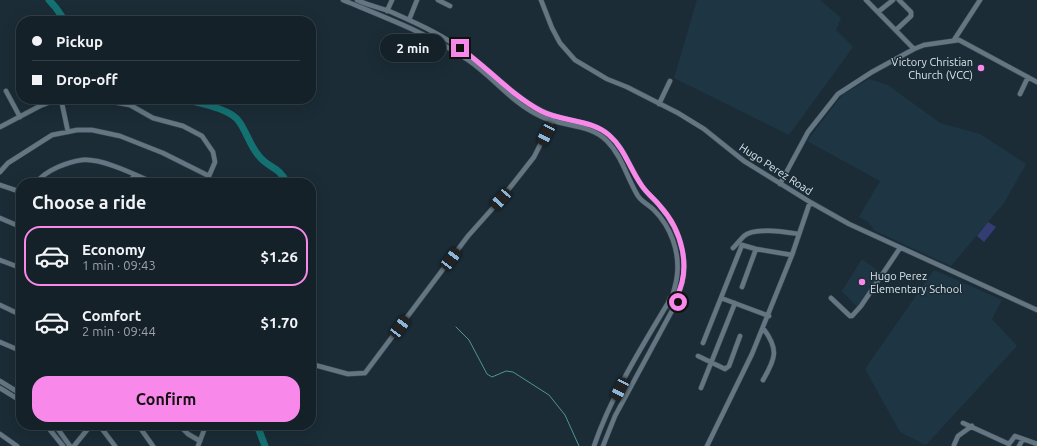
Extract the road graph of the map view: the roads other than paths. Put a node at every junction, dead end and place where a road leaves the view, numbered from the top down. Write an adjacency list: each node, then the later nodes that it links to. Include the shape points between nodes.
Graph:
1 (343, 0): 29 (street, via 405,25 456,52 470,61 516,102)
2 (357, 0): 12 (street)
3 (392, 0): 12 (street)
4 (417, 0): 14 (street)
5 (438, 0): 11 (street)
6 (541, 0): 26 (street, Hugo Perez Road, via 560,43 575,60)
7 (866, 0): 13 (street)
8 (893, 0): 13 (street)
9 (899, 0): 15 (street, via 911,12 911,16)
10 (980, 0): 16 (street)
11 (450, 6)
12 (387, 11): 14 (street)
13 (878, 12): 15 (street)
14 (409, 20): 27 (street, via 460,48 531,105)
15 (896, 30): 17 (street)
16 (954, 40): 17 (street); 18 (street, via 959,40)
17 (914, 49): 39 (street, via 838,94 808,132)
18 (1028, 78): 20 (street); 22 (street)
19 (670, 81): 26 (street)
20 (1037, 82)
21 (6, 91): 28 (street)
22 (1020, 94)
23 (45, 104): 28 (street)
24 (62, 104): 31 (street)
25 (124, 104): 35 (street, via 153,118 183,126 202,136 213,152 215,162)
26 (659, 104): 39 (street, Hugo Perez Road, via 704,130 744,161)
27 (554, 116): 29 (street); 32 (street, via 595,127)
28 (20, 117): 30 (street)
29 (552, 122): 32 (street, via 584,129); 70 (street, via 534,157 468,236 365,373 348,374)
30 (0, 127)
31 (68, 132): 33 (street, via 52,135 8,163); 35 (street, via 92,130 120,136 163,153)
32 (608, 138): 53 (street, via 639,197 666,224 674,243 677,262); 53 (street, via 620,147 646,193 660,205 681,241 684,255 683,276 681,288)
33 (0, 172)
34 (135, 175): 36 (street, via 101,162 82,160 66,163); 37 (street); 38 (street)
35 (209, 176)
36 (40, 178)
37 (132, 178)
38 (142, 178)
39 (780, 184): 42 (street, Hugo Perez Road)
40 (0, 185): 41 (street)
41 (16, 190)
42 (810, 202): 45 (street); 47 (street, Hugo Perez Road, via 848,224)
43 (0, 218): 44 (street)
44 (16, 225)
45 (799, 234): 46 (street, via 760,231 745,236); 49 (street)
46 (733, 248)
47 (900, 248): 55 (street, via 852,316); 60 (street, Hugo Perez Road)
48 (756, 249): 49 (street); 52 (street); 54 (street, via 742,245)
49 (792, 255): 62 (street)
50 (0, 260): 51 (street)
51 (16, 266)
52 (742, 287)
53 (674, 298): 56 (street); 59 (street, via 678,303)
54 (721, 298): 57 (street); 66 (street)
55 (831, 298)
56 (668, 303): 59 (street); 97 (street, via 626,377)
57 (735, 303): 62 (street); 69 (street)
58 (0, 305): 61 (street)
59 (674, 307): 98 (street, via 615,416)
60 (1037, 310)
61 (16, 313)
62 (768, 316): 63 (street)
63 (763, 328): 71 (street, via 774,348 774,356); 99 (street, via 746,369)
64 (740, 336): 69 (street, via 729,366 725,369)
65 (0, 342): 67 (street)
66 (703, 343)
67 (16, 349)
68 (698, 356): 69 (street)
69 (712, 364): 74 (street)
70 (316, 365)
71 (763, 380)
72 (0, 381): 75 (street)
73 (0, 388): 76 (street)
74 (701, 388)
75 (16, 391)
76 (16, 398)
77 (963, 423): 78 (street)
78 (972, 426): 87 (street, via 1009,444 1015,436); 90 (street, via 958,436)
79 (50, 430): 92 (street)
80 (59, 430): 93 (street)
81 (88, 430): 94 (street)
82 (103, 430): 95 (street)
83 (142, 430): 96 (street)
84 (184, 430): 88 (street)
85 (204, 430): 88 (street)
86 (0, 434): 91 (street)
87 (1023, 439): 89 (street); 100 (street)
88 (199, 443)
89 (1037, 444)
90 (954, 445)
91 (17, 446)
92 (63, 446)
93 (70, 446)
94 (74, 446)
95 (115, 446)
96 (153, 446)
97 (594, 446)
98 (603, 446)
99 (707, 446)
100 (1019, 446)

